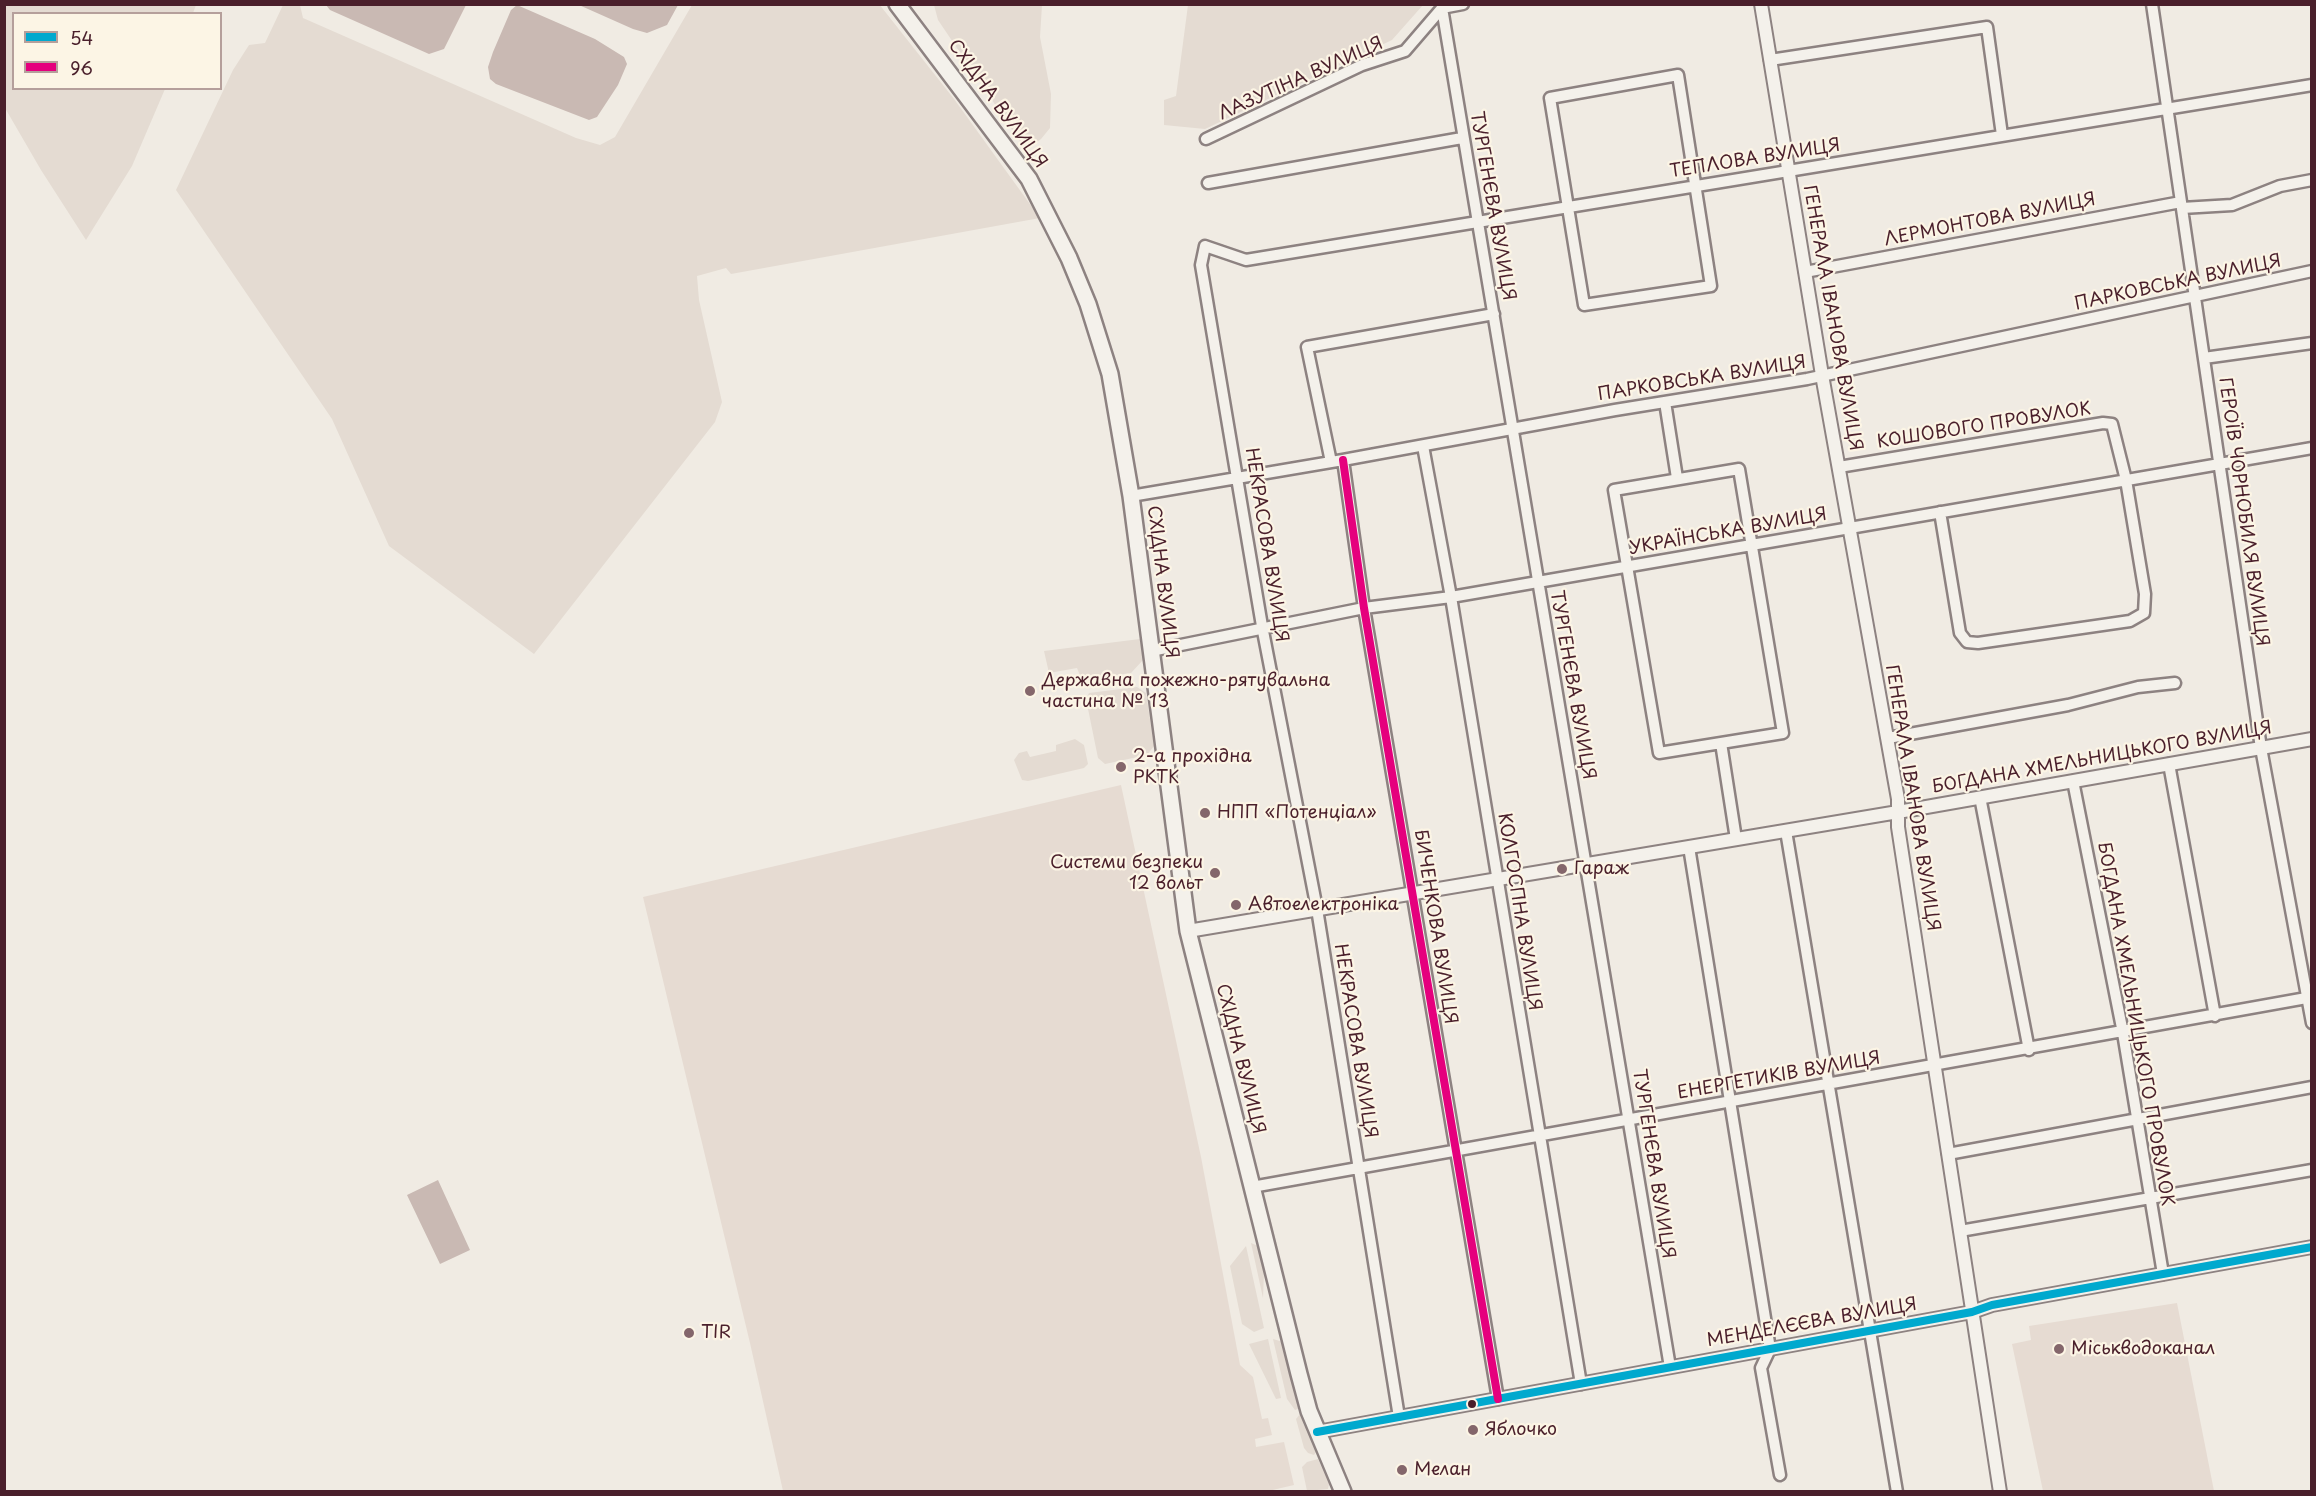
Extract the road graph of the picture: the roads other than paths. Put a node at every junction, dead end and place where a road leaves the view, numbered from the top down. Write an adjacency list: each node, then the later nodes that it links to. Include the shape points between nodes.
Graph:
1 (897, 4): 37 (main road, СХІДНА ВУЛИЦЯ, via 1007,147 1053,223 1088,304 1110,374)
2 (1463, 4): 5 (street)
3 (1761, 4): 6 (street, ГЕНЕРАЛА ІВАНОВА ВУЛИЦЯ)
4 (2152, 4): 8 (street, ГЕРОЇВ ЧОРНОБИЛЯ ВУЛИЦЯ)
5 (1442, 8): 10 (street, ТУРГЕНЄВА ВУЛИЦЯ); 11 (street, ЛАЗУТІНА ВУЛИЦЯ, via 1405,51 1362,65)
6 (1770, 60): 9 (street, via 1987,27); 12 (street, ГЕНЕРАЛА ІВАНОВА ВУЛИЦЯ)
7 (2312, 85): 8 (street, ТЕПЛОВА ВУЛИЦЯ)
8 (2167, 108): 9 (street, ТЕПЛОВА ВУЛИЦЯ); 17 (street, ГЕРОЇВ ЧОРНОБИЛЯ ВУЛИЦЯ)
9 (2002, 135): 12 (street, ТЕПЛОВА ВУЛИЦЯ)
10 (1462, 138): 14 (street); 18 (street, ТУРГЕНЄВА ВУЛИЦЯ)
11 (1206, 139)
12 (1789, 172): 15 (street, ТЕПЛОВА ВУЛИЦЯ); 21 (street, ГЕНЕРАЛА ІВАНОВА ВУЛИЦЯ)
13 (2312, 180): 17 (street, ЛЕРМОНТОВА ВУЛИЦЯ, via 2280,186 2232,205)
14 (1208, 183)
15 (1695, 184): 16 (street, ТЕПЛОВА ВУЛИЦЯ); 16 (street, via 1711,286 1648,297 1584,305); 16 (street, via 1678,75 1550,98)
16 (1568, 205): 18 (street, ТЕПЛОВА ВУЛИЦЯ)
17 (2181, 205): 21 (street, ЛЕРМОНТОВА ВУЛИЦЯ); 22 (street, ГЕРОЇВ ЧОРНОБИЛЯ ВУЛИЦЯ)
18 (1478, 220): 19 (street, ТЕПЛОВА ВУЛИЦЯ, via 1246,260); 23 (street, ТУРГЕНЄВА ВУЛИЦЯ)
19 (1205, 246): 34 (street, НЕКРАСОВА ВУЛИЦЯ, via 1201,265)
20 (2312, 271): 22 (street, ПАРКОВСЬКА ВУЛИЦЯ)
21 (1805, 272): 26 (street, ГЕНЕРАЛА ІВАНОВА ВУЛИЦЯ)
22 (2194, 296): 25 (street, ГЕРОЇВ ЧОРНОБИЛЯ ВУЛИЦЯ); 26 (street, ПАРКОВСЬКА ВУЛИЦЯ)
23 (1494, 314): 28 (street, ТУРГЕНЄВА ВУЛИЦЯ); 31 (street, БИЧЕНКОВА ВУЛИЦЯ, via 1307,347)
24 (2312, 343): 25 (street)
25 (2204, 358): 32 (street, ГЕРОЇВ ЧОРНОБИЛЯ ВУЛИЦЯ)
26 (1822, 375): 27 (street, ПАРКОВСЬКА ВУЛИЦЯ); 33 (street, ГЕНЕРАЛА ІВАНОВА ВУЛИЦЯ)
27 (1665, 402): 28 (street, ПАРКОВСЬКА ВУЛИЦЯ); 35 (street)
28 (1513, 429): 29 (street, ПАРКОВСЬКА ВУЛИЦЯ); 42 (street, ТУРГЕНЄВА ВУЛИЦЯ)
29 (1423, 446): 31 (street, ПАРКОВСЬКА ВУЛИЦЯ); 43 (street, КОЛГОСПНА ВУЛИЦЯ)
30 (2312, 448): 32 (street, УКРАЇНСЬКА ВУЛИЦЯ)
31 (1337, 461): 34 (street, ПАРКОВСЬКА ВУЛИЦЯ); 44 (street, БИЧЕНКОВА ВУЛИЦЯ)
32 (2219, 464): 36 (street, УКРАЇНСЬКА ВУЛИЦЯ); 51 (street, ГЕРОЇВ ЧОРНОБИЛЯ ВУЛИЦЯ)
33 (1839, 466): 36 (street, КОШОВОГО ПРОВУЛОК, via 2103,423 2112,424 2115,430); 39 (street, ГЕНЕРАЛА ІВАНОВА ВУЛИЦЯ)
34 (1239, 477): 37 (street, ПАРКОВСЬКА ВУЛИЦЯ); 45 (street, НЕКРАСОВА ВУЛИЦЯ)
35 (1677, 478): 40 (street, via 1739,469); 41 (street, via 1614,490)
36 (2126, 480): 38 (street, УКРАЇНСЬКА ВУЛИЦЯ); 38 (street, КОШОВОГО ПРОВУЛОК, via 2145,594 2144,613 2130,621 1967,642 1960,633)
37 (1131, 496): 46 (main road, СХІДНА ВУЛИЦЯ)
38 (1940, 512): 39 (street, УКРАЇНСЬКА ВУЛИЦЯ)
39 (1849, 528): 40 (street, УКРАЇНСЬКА ВУЛИЦЯ); 48 (street, ГЕНЕРАЛА ІВАНОВА ВУЛИЦЯ)
40 (1753, 545): 41 (street, УКРАЇНСЬКА ВУЛИЦЯ); 50 (street, via 1783,733)
41 (1629, 566): 42 (street, УКРАЇНСЬКА ВУЛИЦЯ); 50 (street, via 1659,753)
42 (1538, 581): 43 (street, УКРАЇНСЬКА ВУЛИЦЯ); 59 (street, ТУРГЕНЄВА ВУЛИЦЯ)
43 (1451, 597): 44 (street, УКРАЇНСЬКА ВУЛИЦЯ); 60 (street, КОЛГОСПНА ВУЛИЦЯ)
44 (1364, 608): 45 (street, УКРАЇНСЬКА ВУЛИЦЯ); 61 (street, БИЧЕНКОВА ВУЛИЦЯ)
45 (1262, 626): 46 (street, УКРАЇНСЬКА ВУЛИЦЯ); 62 (street, НЕКРАСОВА ВУЛИЦЯ)
46 (1151, 651): 63 (main road, СХІДНА ВУЛИЦЯ)
47 (2175, 683): 48 (street, via 2138,687 2068,705)
48 (1888, 738): 55 (street, ГЕНЕРАЛА ІВАНОВА ВУЛИЦЯ)
49 (2312, 739): 51 (street, БОГДАНА ХМЕЛЬНИЦЬКОГО ВУЛИЦЯ)
50 (1721, 743): 57 (street)
51 (2261, 748): 52 (street, БОГДАНА ХМЕЛЬНИЦЬКОГО ВУЛИЦЯ); 64 (street, ГЕРОЇВ ЧОРНОБИЛЯ ВУЛИЦЯ)
52 (2169, 764): 53 (street, БОГДАНА ХМЕЛЬНИЦЬКОГО ВУЛИЦЯ); 65 (street)
53 (2073, 781): 54 (street, БОГДАНА ХМЕЛЬНИЦЬКОГО ВУЛИЦЯ); 67 (street, БОГДАНА ХМЕЛЬНИЦЬКОГО ПРОВУЛОК)
54 (1980, 797): 55 (street, БОГДАНА ХМЕЛЬНИЦЬКОГО ВУЛИЦЯ); 68 (street)
55 (1898, 812): 56 (street, БОГДАНА ХМЕЛЬНИЦЬКОГО ВУЛИЦЯ); 69 (street, ГЕНЕРАЛА ІВАНОВА ВУЛИЦЯ)
56 (1786, 831): 57 (street, БОГДАНА ХМЕЛЬНИЦЬКОГО ВУЛИЦЯ); 70 (street)
57 (1736, 839): 58 (street, БОГДАНА ХМЕЛЬНИЦЬКОГО ВУЛИЦЯ)
58 (1689, 847): 59 (street, БОГДАНА ХМЕЛЬНИЦЬКОГО ВУЛИЦЯ); 72 (street)
59 (1586, 864): 60 (street, БОГДАНА ХМЕЛЬНИЦЬКОГО ВУЛИЦЯ); 73 (street, ТУРГЕНЄВА ВУЛИЦЯ)
60 (1497, 879): 61 (street, БОГДАНА ХМЕЛЬНИЦЬКОГО ВУЛИЦЯ); 75 (street, КОЛГОСПНА ВУЛИЦЯ)
61 (1413, 893): 62 (street, БОГДАНА ХМЕЛЬНИЦЬКОГО ВУЛИЦЯ); 76 (street, БИЧЕНКОВА ВУЛИЦЯ)
62 (1317, 909): 63 (street, БОГДАНА ХМЕЛЬНИЦЬКОГО ВУЛИЦЯ); 78 (street, НЕКРАСОВА ВУЛИЦЯ)
63 (1188, 931): 80 (main road, СХІДНА ВУЛИЦЯ)
64 (2309, 998): 65 (street, ЕНЕРГЕТИКІВ ВУЛИЦЯ); 66 (street, ГЕРОЇВ ЧОРНОБИЛЯ ВУЛИЦЯ)
65 (2215, 1016): 67 (street, ЕНЕРГЕТИКІВ ВУЛИЦЯ)
66 (2312, 1023)
67 (2123, 1033): 68 (street, ЕНЕРГЕТИКІВ ВУЛИЦЯ); 74 (street, БОГДАНА ХМЕЛЬНИЦЬКОГО ПРОВУЛОК)
68 (2029, 1050): 69 (street, ЕНЕРГЕТИКІВ ВУЛИЦЯ)
69 (1935, 1066): 70 (street, ЕНЕРГЕТИКІВ ВУЛИЦЯ); 77 (street, ГЕНЕРАЛА ІВАНОВА ВУЛИЦЯ)
70 (1827, 1085): 72 (street, ЕНЕРГЕТИКІВ ВУЛИЦЯ); 86 (street)
71 (2312, 1087): 74 (street)
72 (1731, 1101): 73 (street, ЕНЕРГЕТИКІВ ВУЛИЦЯ); 87 (street)
73 (1628, 1119): 75 (street, ЕНЕРГЕТИКІВ ВУЛИЦЯ); 88 (street, ТУРГЕНЄВА ВУЛИЦЯ)
74 (2136, 1120): 77 (street); 81 (street, БОГДАНА ХМЕЛЬНИЦЬКОГО ПРОВУЛОК)
75 (1539, 1135): 76 (street, ЕНЕРГЕТИКІВ ВУЛИЦЯ); 89 (street, КОЛГОСПНА ВУЛИЦЯ)
76 (1455, 1150): 78 (street, ЕНЕРГЕТИКІВ ВУЛИЦЯ); 90 (street, БИЧЕНКОВА ВУЛИЦЯ)
77 (1948, 1154): 82 (street, ГЕНЕРАЛА ІВАНОВА ВУЛИЦЯ)
78 (1358, 1168): 80 (street, ЕНЕРГЕТИКІВ ВУЛИЦЯ); 91 (street, НЕКРАСОВА ВУЛИЦЯ)
79 (2312, 1170): 81 (street)
80 (1252, 1187): 92 (main road, СХІДНА ВУЛИЦЯ)
81 (2150, 1198): 82 (street); 84 (street, БОГДАНА ХМЕЛЬНИЦЬКОГО ПРОВУЛОК)
82 (1960, 1231): 85 (street, ГЕНЕРАЛА ІВАНОВА ВУЛИЦЯ)
83 (2312, 1247): 84 (street, МЕНДЕЛЄЄВА ВУЛИЦЯ)
84 (2163, 1274): 85 (street, МЕНДЕЛЄЄВА ВУЛИЦЯ)
85 (1972, 1312): 86 (street, МЕНДЕЛЄЄВА ВУЛИЦЯ); 96 (street, ГЕНЕРАЛА ІВАНОВА ВУЛИЦЯ)
86 (1869, 1331): 87 (street, МЕНДЕЛЄЄВА ВУЛИЦЯ); 95 (street)
87 (1770, 1349): 88 (street, МЕНДЕЛЄЄВА ВУЛИЦЯ); 93 (street, via 1761,1368)
88 (1670, 1367): 89 (street, МЕНДЕЛЄЄВА ВУЛИЦЯ)
89 (1581, 1384): 90 (street, МЕНДЕЛЄЄВА ВУЛИЦЯ)
90 (1498, 1399): 91 (street, МЕНДЕЛЄЄВА ВУЛИЦЯ)
91 (1399, 1417): 92 (street, МЕНДЕЛЄЄВА ВУЛИЦЯ)
92 (1317, 1432): 94 (main road, СХІДНА ВУЛИЦЯ)
93 (1780, 1475)
94 (1343, 1491)
95 (1897, 1491)
96 (2001, 1491)

